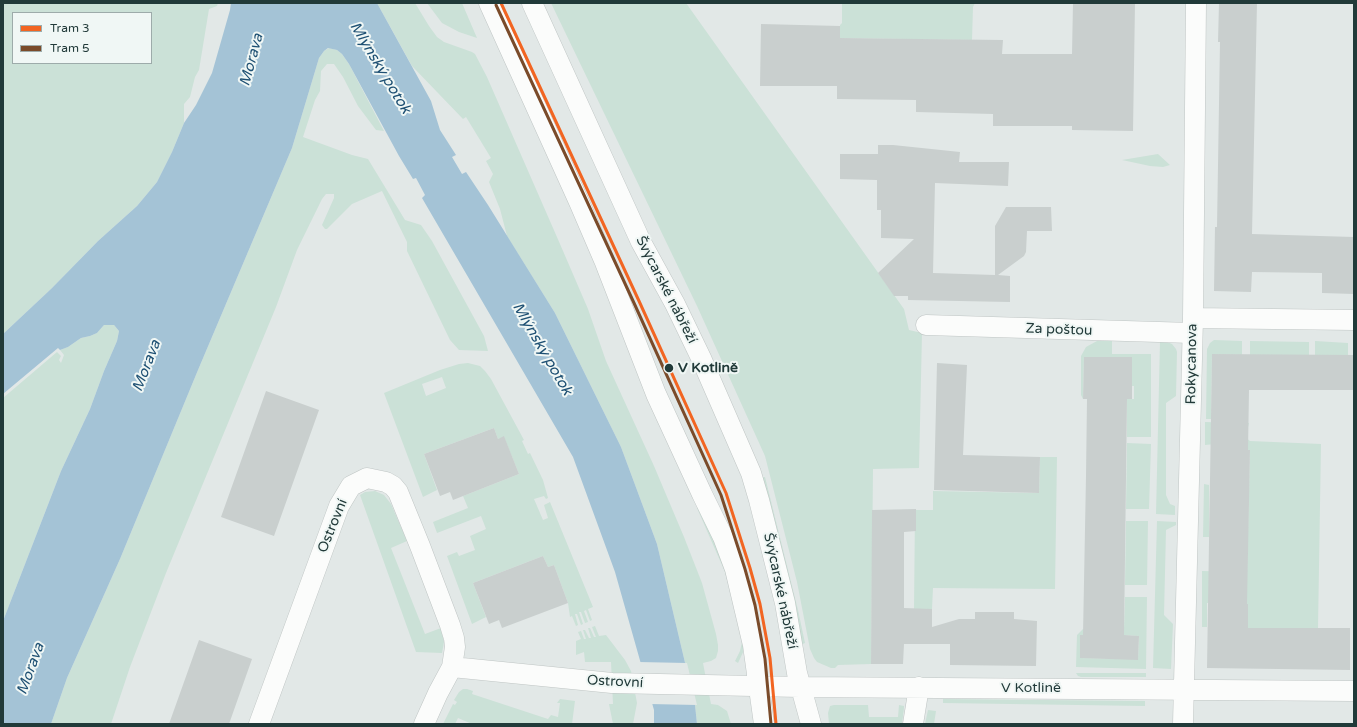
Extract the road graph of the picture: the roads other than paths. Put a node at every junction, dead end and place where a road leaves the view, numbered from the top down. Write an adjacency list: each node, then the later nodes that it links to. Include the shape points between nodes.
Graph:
1 (489, 3): 9 (street, via 580,202 656,394 724,537 735,569)
2 (532, 3): 10 (street, Švýcarské nábřeží, via 641,242 701,358 751,473 785,603)
3 (1196, 3): 6 (street, Rokycanova)
4 (1354, 320): 6 (street, Za poštou)
5 (926, 325): 6 (street, Za poštou, via 1072,330)
6 (1192, 326): 12 (street, Rokycanova)
7 (452, 667): 8 (street, Ostrovní, via 612,683); 14 (street, Ostrovní, via 455,647 450,625 402,500 393,486 367,478 352,486 339,506); 15 (street, Ostrovní)
8 (707, 684): 9 (street, V Kotlině)
9 (760, 685): 10 (street, V Kotlině); 16 (street)
10 (800, 686): 11 (street, V Kotlině); 17 (street, Švýcarské nábřeží)
11 (919, 687): 12 (street, V Kotlině); 18 (street)
12 (1184, 689): 13 (street, V Kotlině); 19 (street, Rokycanova)
13 (1354, 691)
14 (259, 724)
15 (424, 724)
16 (764, 724)
17 (811, 724)
18 (913, 724)
19 (1182, 724)

